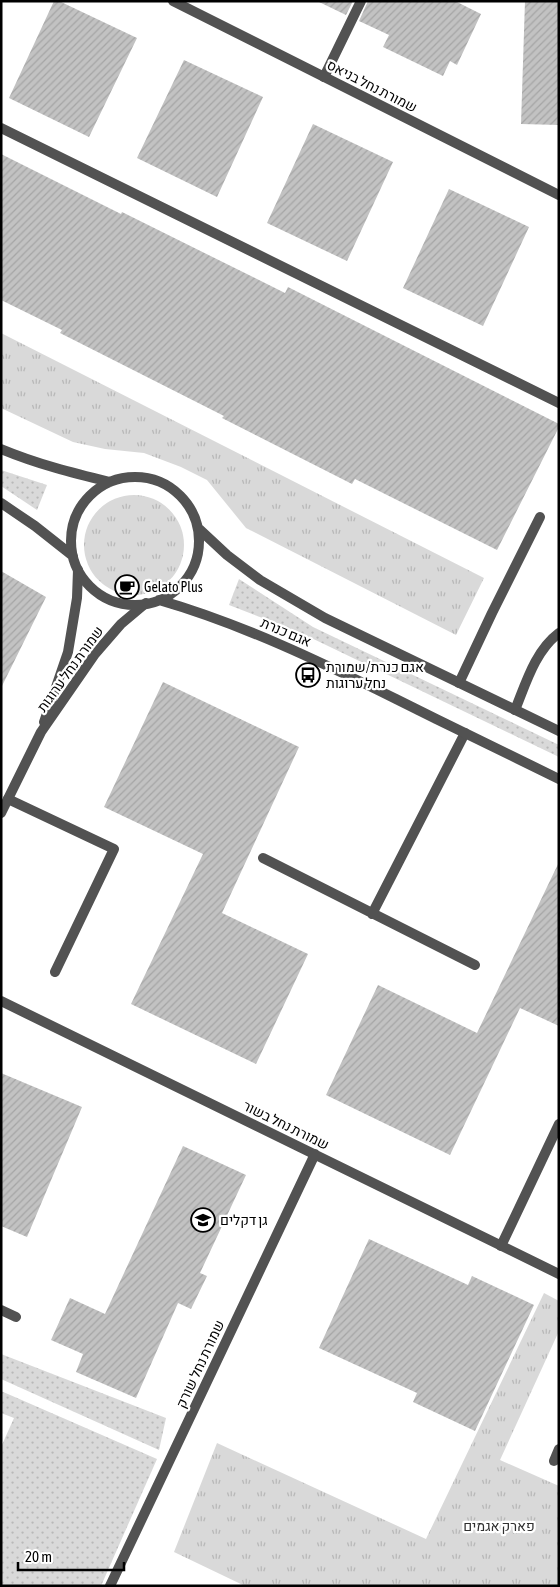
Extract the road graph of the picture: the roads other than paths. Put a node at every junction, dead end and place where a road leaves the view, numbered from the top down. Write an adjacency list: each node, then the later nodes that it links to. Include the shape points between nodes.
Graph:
1 (173, 1): 3 (street, שמורת נחל בניאס)
2 (361, 1): 3 (street)
3 (324, 77): 5 (street, שמורת נחל בניאס)
4 (1, 128): 6 (street)
5 (559, 195)
6 (559, 403)
7 (1, 450): 8 (street, via 65,472)
8 (110, 482): 11 (street, via 142,477 162,483 179,495 192,512); 12 (street, via 86,499 76,517 71,537)
9 (1, 503): 12 (street)
10 (540, 517): 17 (street)
11 (198, 528): 14 (street, via 195,563 187,578); 17 (street, אגם כנרת, via 260,580 325,618)
12 (73, 556): 13 (street)
13 (78, 570): 15 (street, via 100,594 119,603); 20 (street, שמורת נחל ערוגות, via 68,652)
14 (159, 600): 15 (street); 21 (street, אגם כנרת, via 192,609 276,642)
15 (146, 603): 20 (street, שמורת נחל ערוגות, via 121,624 95,654)
16 (559, 633): 18 (street, via 550,639 534,664)
17 (459, 683): 18 (street, אגם כנרת)
18 (515, 710): 19 (street, אגם כנרת)
19 (559, 731)
20 (41, 732): 23 (street, שמורת נחל ערוגות)
21 (465, 733): 22 (street, אגם כנרת); 26 (street)
22 (559, 779)
23 (8, 799): 24 (street, שמורת נחל ערוגות); 28 (street, via 114,849)
24 (1, 813)
25 (263, 858): 26 (street)
26 (372, 914): 27 (street)
27 (475, 966)
28 (55, 972)
29 (1, 1001): 31 (street, שמורת נחל בשור)
30 (559, 1124): 32 (street)
31 (315, 1154): 32 (street, שמורת נחל בשור); 38 (street, שמורת נחל שורק)
32 (501, 1246): 33 (street, שמורת נחל בשור)
33 (559, 1274)
34 (1, 1310): 35 (street)
35 (16, 1317)
36 (559, 1449): 37 (street)
37 (554, 1460)
38 (110, 1586)

